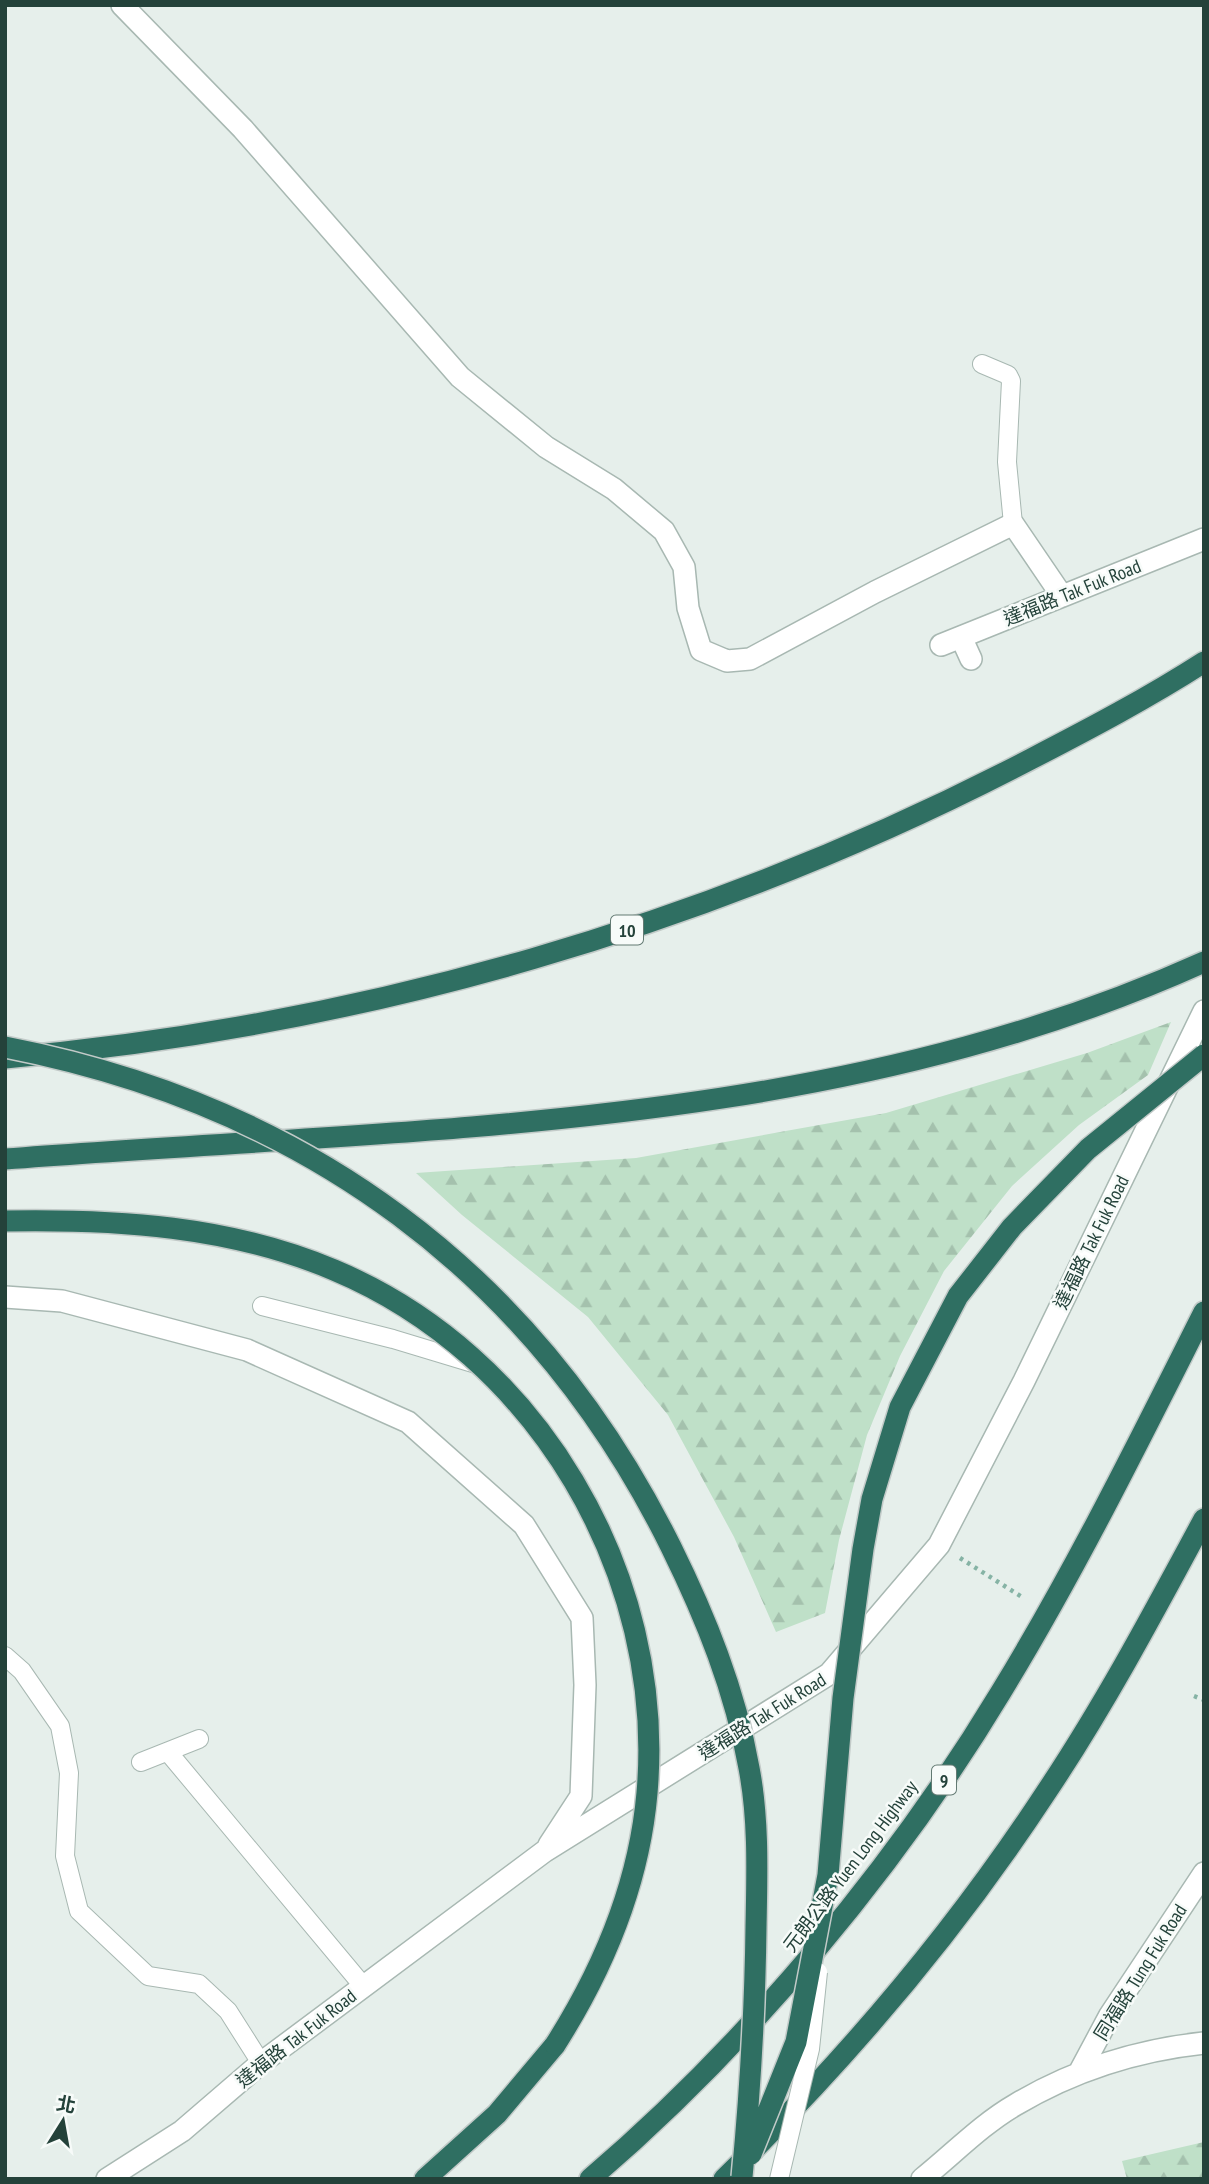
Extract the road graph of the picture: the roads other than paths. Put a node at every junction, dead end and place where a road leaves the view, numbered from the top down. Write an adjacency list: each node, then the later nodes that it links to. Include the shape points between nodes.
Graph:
1 (122, 5): 3 (street, via 243,129 460,377 546,447 614,489 664,531 684,567 688,608 701,650 727,661 750,659)
2 (982, 364): 3 (lane, via 1008,374 1011,382 1007,462)
3 (1013, 524): 5 (street)
4 (1204, 539): 5 (street, 達福路 Tak Fuk Road)
5 (1062, 597): 6 (street, 達福路 Tak Fuk Road)
6 (961, 637): 7 (street, 達福路 Tak Fuk Road); 8 (street)
7 (941, 645)
8 (971, 659)
9 (1204, 662): 14 (highway, 10, bridge, via 1109,718 915,818 750,887 597,940 441,984 308,1014 177,1038)
10 (1204, 962): 15 (highway, bridge, via 1084,1010 974,1046 836,1080 720,1101 497,1125)
11 (1204, 1011): 26 (street, 達福路 Tak Fuk Road, via 939,1545 829,1674)
12 (5, 1047): 33 (highway, bridge, via 163,1088 244,1122 339,1174 436,1244 505,1308 555,1364 626,1465 709,1628 749,1768 757,1869 755,2041)
13 (1204, 1055): 28 (highway, bridge, via 1088,1149 1012,1227 958,1296 916,1371 884,1453 870,1511 843,1698)
14 (5, 1058)
15 (5, 1159)
16 (5, 1221): 20 (highway, bridge, via 140,1224 226,1237 300,1257 372,1288 407,1309)
17 (5, 1297): 26 (street, via 62,1301 260,1356 408,1422 524,1525 582,1618 581,1796)
18 (262, 1307): 20 (lane, via 393,1339)
19 (1204, 1312): 36 (highway, 元朗公路 Yuen Long Highway / 9, via 1065,1582 948,1775 803,1965 738,2038)
20 (482, 1367): 35 (highway, bridge, via 534,1422 580,1490 609,1550 626,1597 643,1679 648,1721 647,1793 633,1873 595,1978 555,2045 497,2114)
21 (1204, 1519): 33 (highway, via 1094,1717 991,1871 931,1952)
22 (5, 1656): 31 (lane, via 22,1671 61,1726 69,1773 65,1856 79,1911 148,1976 199,1984 228,2011)
23 (200, 1739): 24 (lane)
24 (168, 1752): 25 (lane); 29 (lane)
25 (141, 1762)
26 (545, 1851): 29 (street, 達福路 Tak Fuk Road)
27 (1204, 1873): 32 (street, 同福路 Tung Fuk Road, via 1110,2015)
28 (828, 1875): 33 (highway, bridge, via 796,2042); 37 (lane, bridge, via 810,2049)
29 (363, 1987): 31 (street, 達福路 Tak Fuk Road)
30 (1204, 2043): 32 (street, via 1163,2047)
31 (261, 2063): 34 (street, 達福路 Tak Fuk Road, via 181,2131)
32 (1079, 2073): 38 (street, via 1013,2105)
33 (736, 2178)
34 (107, 2179)
35 (425, 2179)
36 (590, 2179)
37 (779, 2179)
38 (922, 2179)

